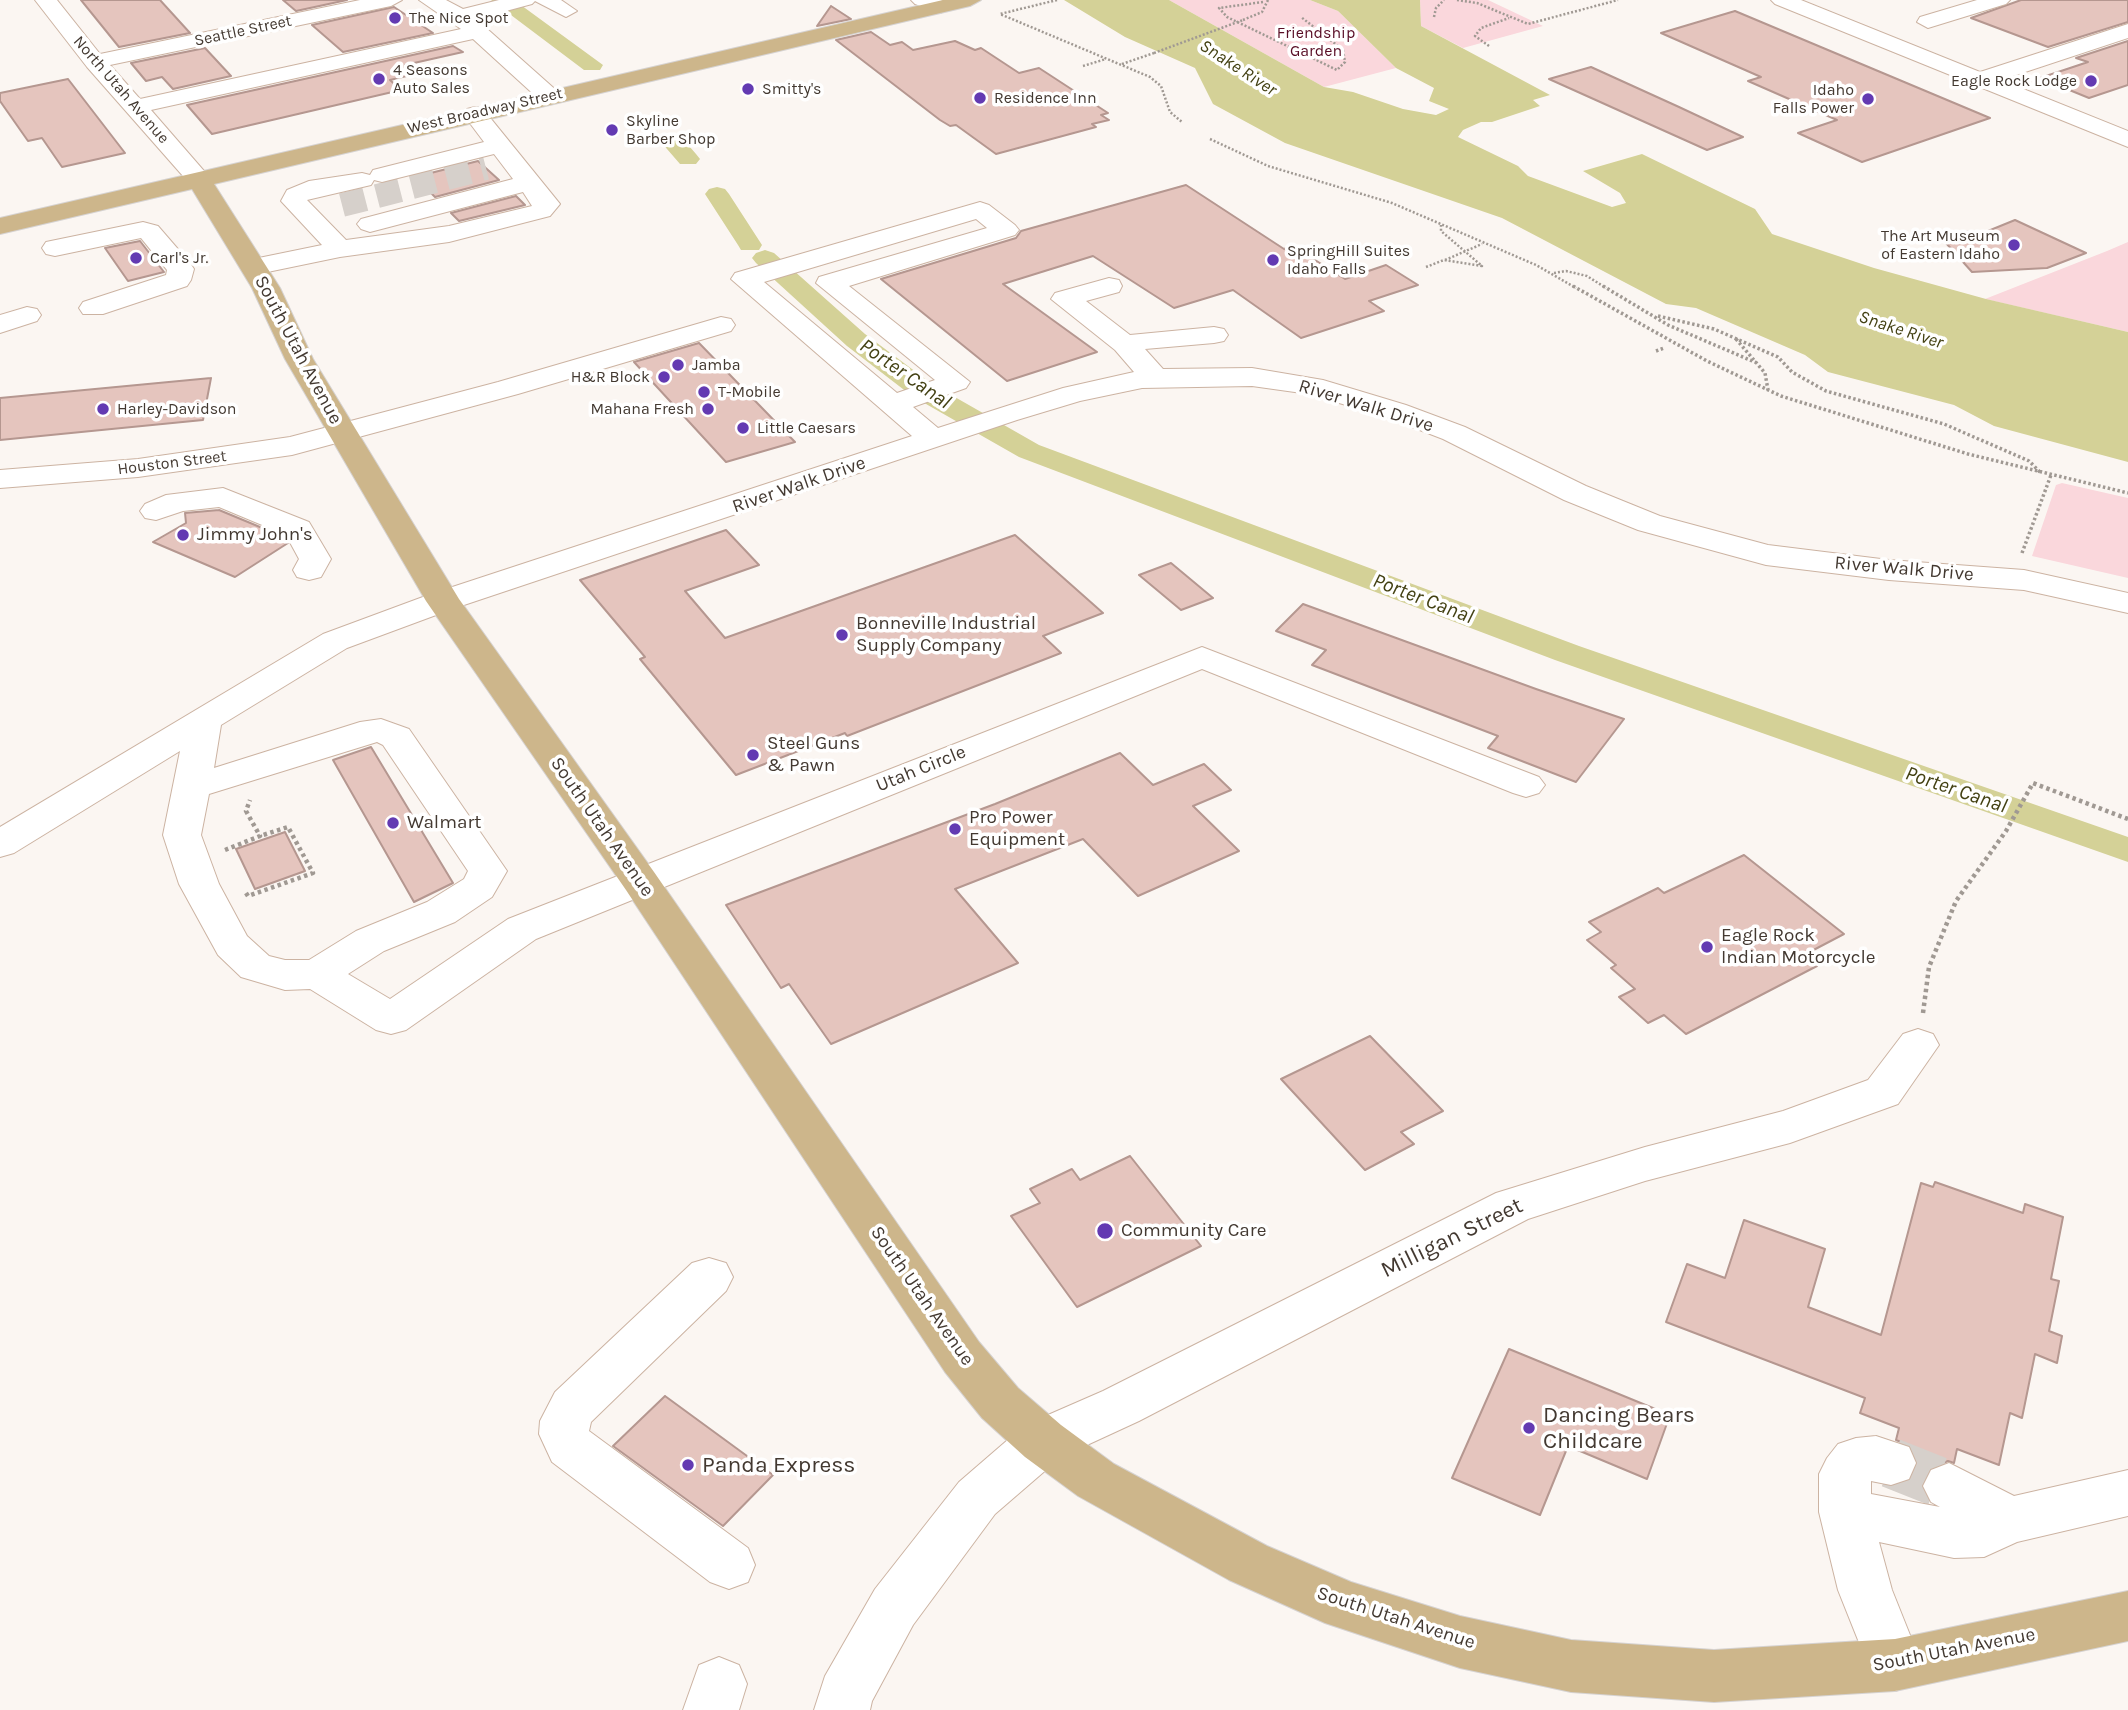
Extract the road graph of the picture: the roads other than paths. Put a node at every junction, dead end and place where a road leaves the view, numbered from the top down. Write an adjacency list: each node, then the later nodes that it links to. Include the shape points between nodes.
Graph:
1 (46, 0): 15 (street, North Utah Avenue)
2 (391, 0): 15 (street, Seattle Street, via 252,23)
3 (430, 0): 11 (street)
4 (525, 0): 11 (street)
5 (545, 0): 10 (street)
6 (970, 0): 9 (main road, West Broadway Street)
7 (1782, 0): 16 (street)
8 (1999, 0): 12 (street)
9 (931, 3): 17 (main road, West Broadway Street)
10 (566, 11)
11 (460, 16): 13 (street)
12 (1928, 22)
13 (480, 32): 17 (street); 18 (street)
14 (2128, 32): 16 (street)
15 (95, 62): 18 (street, North Utah Avenue)
16 (1979, 80): 21 (street)
17 (549, 96): 19 (main road, West Broadway Street)
18 (135, 107): 25 (street, North Utah Avenue)
19 (475, 114): 23 (street); 25 (main road, West Broadway Street)
20 (2128, 114): 21 (street)
21 (2093, 126): 22 (street)
22 (2128, 140)
23 (507, 153): 24 (street); 27 (street, via 309,189 294,201); 29 (street, via 547,204 541,211 449,234)
24 (486, 168)
25 (199, 179): 28 (main road, West Broadway Street); 32 (main road, South Utah Avenue)
26 (342, 205): 27 (street)
27 (307, 214): 29 (street)
28 (0, 226)
29 (334, 242): 32 (street)
30 (55, 248): 35 (street, via 149,231 181,269 178,280)
31 (803, 262): 33 (street); 33 (street, via 980,210 1006,230); 42 (street, via 744,279)
32 (253, 267): 43 (main road, South Utah Avenue)
33 (829, 283): 42 (street, via 956,382)
34 (1109, 286): 40 (street, via 1065,299)
35 (93, 308)
36 (27, 315): 37 (street)
37 (0, 325)
38 (720, 325): 43 (street, Houston Street)
39 (1214, 335): 40 (street)
40 (1125, 344): 41 (street)
41 (1155, 378): 44 (street, River Walk Drive, via 1073,394); 49 (street, River Walk Drive, via 1252,377 1313,386 1454,433 1575,493 1649,523 1766,555 2024,580)
42 (892, 405): 44 (street)
43 (343, 434): 45 (street, Houston Street, via 218,458); 48 (main road, South Utah Avenue)
44 (942, 437): 48 (street, River Walk Drive)
45 (0, 479)
46 (156, 511): 47 (street, via 177,502 223,498 298,529 315,559)
47 (309, 570)
48 (443, 601): 50 (street, River Walk Drive, via 335,641); 54 (main road, South Utah Avenue)
49 (2128, 603)
50 (204, 722): 52 (street); 53 (street, River Walk Drive)
51 (1526, 785): 54 (street, Utah Circle, via 1202,657)
52 (192, 788): 55 (street, via 182,835 199,884 232,945 255,967 285,975); 55 (street, via 381,730 396,737 488,871 478,888 441,912 370,941)
53 (0, 844)
54 (640, 881): 55 (street, Utah Circle, via 522,929 391,1019); 58 (main road, South Utah Avenue, via 962,1357 1000,1403)
55 (317, 974)
56 (1918, 1045): 58 (street, Milligan Street, via 1883,1092 1790,1126 1644,1164 1512,1206 1121,1406)
57 (709, 1277): 64 (street, via 573,1407 565,1421 565,1434 570,1446)
58 (1043, 1441): 66 (main road, South Utah Avenue, via 1096,1480 1248,1563 1344,1605 1460,1642 1571,1666 1714,1676); 67 (street, Milligan Street, via 977,1498 894,1606 845,1695)
59 (1891, 1463): 62 (street, via 1875,1458 1856,1460 1845,1474)
60 (1949, 1486): 63 (street)
61 (2128, 1493): 63 (street)
62 (1845, 1512): 63 (street, via 1954,1534 1984,1533); 66 (street, via 1865,1590)
63 (2009, 1521)
64 (729, 1565)
65 (2128, 1616): 66 (main road, South Utah Avenue)
66 (1895, 1665)
67 (842, 1710)

